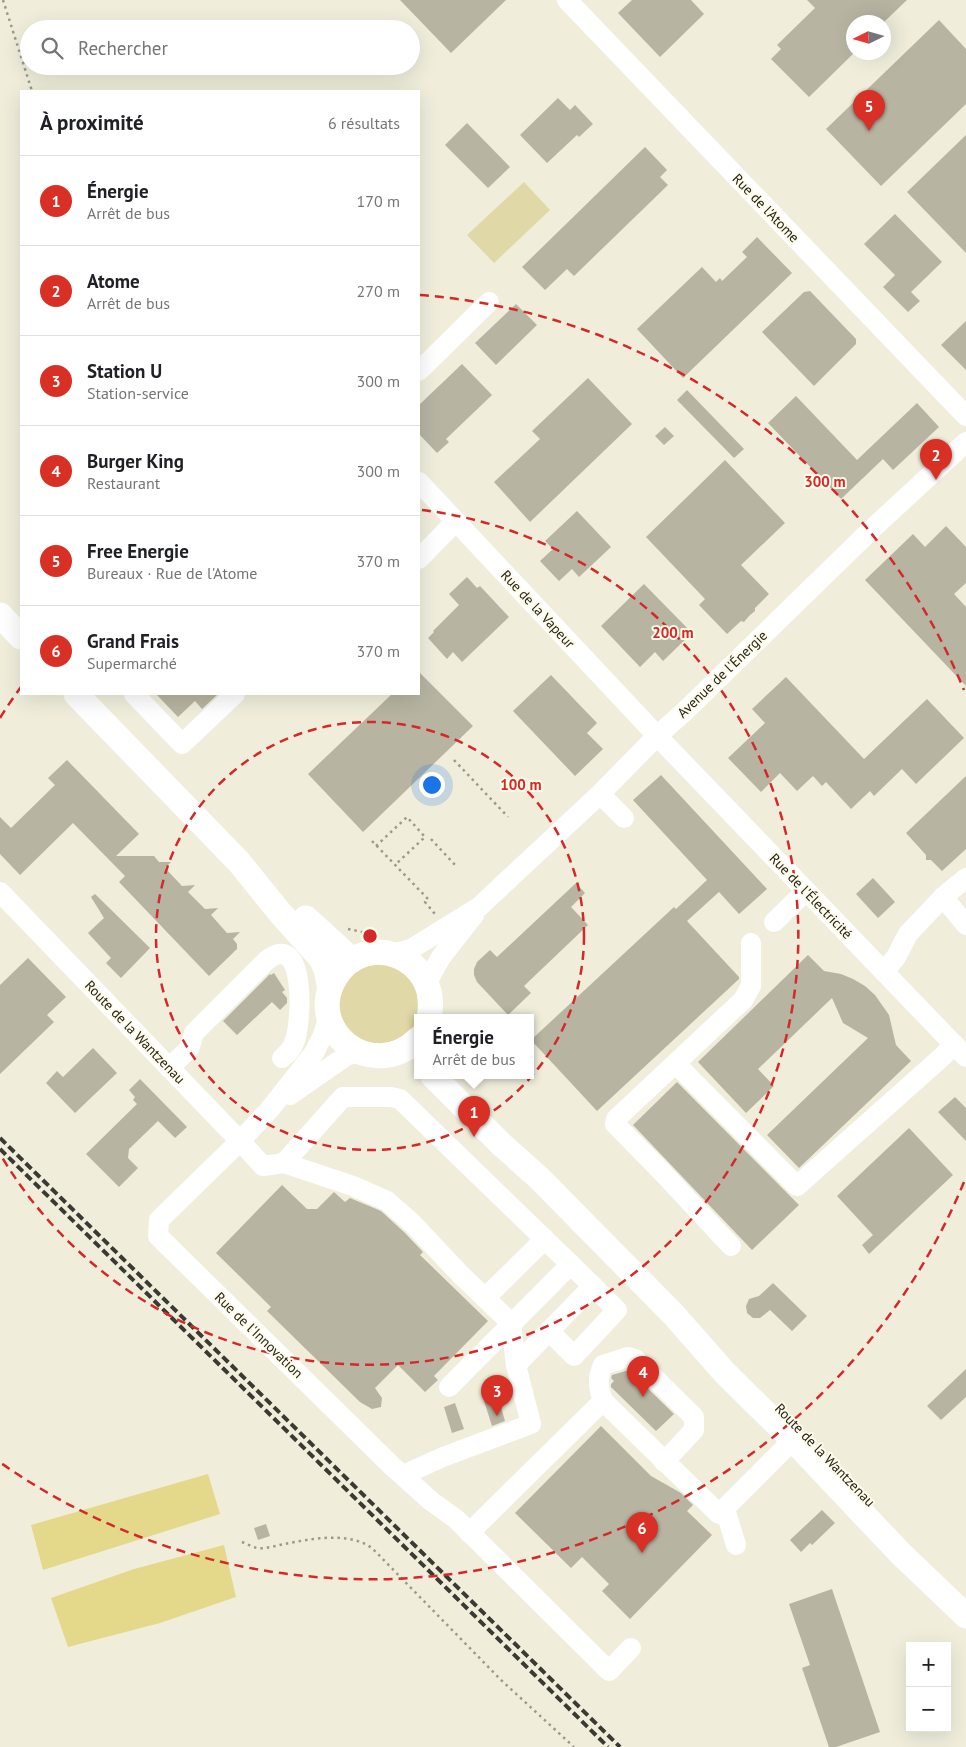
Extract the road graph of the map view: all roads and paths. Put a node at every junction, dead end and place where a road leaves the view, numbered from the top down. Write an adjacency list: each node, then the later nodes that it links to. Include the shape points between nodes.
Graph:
1 (3, 0): 3 (path)
2 (568, 1): 8 (street, Rue de l'Atome)
3 (20, 53)
4 (27, 75): 5 (path)
5 (32, 90)
6 (489, 302): 7 (street)
7 (420, 370)
8 (966, 416)
9 (966, 442): 18 (street, Avenue de l'Énergie)
10 (420, 483): 11 (street, Rue de la Vapeur)
11 (455, 522): 12 (street); 18 (street, Rue de la Vapeur)
12 (420, 558)
13 (0, 615): 14 (main road)
14 (20, 636)
15 (77, 695): 26 (main road)
16 (135, 695): 17 (street, via 182,744)
17 (235, 695)
18 (657, 736): 20 (street, Avenue de l'Énergie); 30 (street, Rue de l'Électricité)
19 (454, 760): 21 (path)
20 (600, 794): 22 (street); 33 (street, Avenue de l'Énergie)
21 (508, 817)
22 (624, 818)
23 (431, 840): 28 (path)
24 (372, 841): 25 (path)
25 (376, 846): 27 (path); 27 (path, via 406,817 424,836)
26 (239, 862): 41 (main road, via 292,903); 44 (main road, via 320,957)
27 (395, 864): 34 (path, via 428,899 425,902)
28 (456, 866)
29 (966, 878): 32 (street)
30 (806, 891): 35 (street); 42 (street, Rue de l'Électricité)
31 (0, 892): 53 (street, Route de la Wantzenau)
32 (943, 896): 36 (street); 42 (street, via 908,934)
33 (479, 907): 40 (street, Avenue de l'Énergie, via 411,950); 43 (street, Avenue de l'Énergie, via 441,957)
34 (438, 917)
35 (774, 922)
36 (966, 925)
37 (347, 929): 38 (path)
38 (370, 933)
39 (751, 943): 52 (street, via 751,986 743,1000)
40 (392, 954): 41 (main road, via 378,952); 43 (main road, via 418,969)
41 (352, 960): 44 (main road, via 342,968)
42 (884, 972): 48 (street, Rue de l'Électricité)
43 (427, 982): 45 (main road, via 431,995)
44 (330, 989): 46 (main road)
45 (430, 1014)
46 (329, 1016): 49 (main road, via 340,1038); 56 (street, via 314,1052)
47 (414, 1043): 51 (main road)
48 (960, 1050): 52 (street, via 943,1056 797,1186)
49 (359, 1052): 51 (main road); 56 (street, via 328,1067)
50 (282, 1058): 53 (street, via 294,1043 299,1011 288,984 285,956 277,954 266,961 194,1033 189,1049)
51 (407, 1059)
52 (676, 1064): 61 (street, via 616,1119 615,1124)
53 (169, 1068): 57 (street, Route de la Wantzenau)
54 (436, 1079): 59 (main road, Route de la Wantzenau)
55 (458, 1079): 59 (main road, Route de la Wantzenau)
56 (270, 1109): 57 (street)
57 (240, 1141): 58 (street, Route de la Wantzenau, via 263,1166); 73 (street, Rue de l'Innovation, via 159,1220 158,1236)
58 (284, 1163): 60 (street, via 343,1097 400,1099); 64 (street, via 387,1201)
59 (539, 1178): 65 (main road, Route de la Wantzenau)
60 (545, 1239): 62 (street); 64 (street)
61 (731, 1246)
62 (571, 1264): 63 (street); 66 (street)
63 (593, 1286): 67 (street); 67 (street, via 617,1310 574,1356)
64 (485, 1298): 66 (street)
65 (673, 1314): 71 (main road, Route de la Wantzenau); 78 (main road, Route de la Wantzenau, via 730,1359 806,1434 905,1538)
66 (511, 1323): 68 (street); 69 (street)
67 (549, 1331): 68 (street)
68 (516, 1365): 73 (street, via 530,1424)
69 (449, 1387)
70 (602, 1401): 72 (street); 72 (street, via 598,1386 603,1364 628,1357 635,1359 694,1417 694,1430); 75 (street)
71 (793, 1440): 74 (street); 78 (main road, Route de la Wantzenau, via 900,1553)
72 (664, 1462): 74 (street, via 719,1514)
73 (403, 1475): 75 (street, Rue de l'Innovation)
74 (725, 1509): 77 (street)
75 (462, 1526): 79 (street, Rue de l'Innovation, via 609,1671)
76 (242, 1542): 80 (path, via 255,1548 266,1548 338,1538 364,1542 501,1680)
77 (736, 1545)
78 (964, 1614)
79 (631, 1648)
80 (574, 1747)

